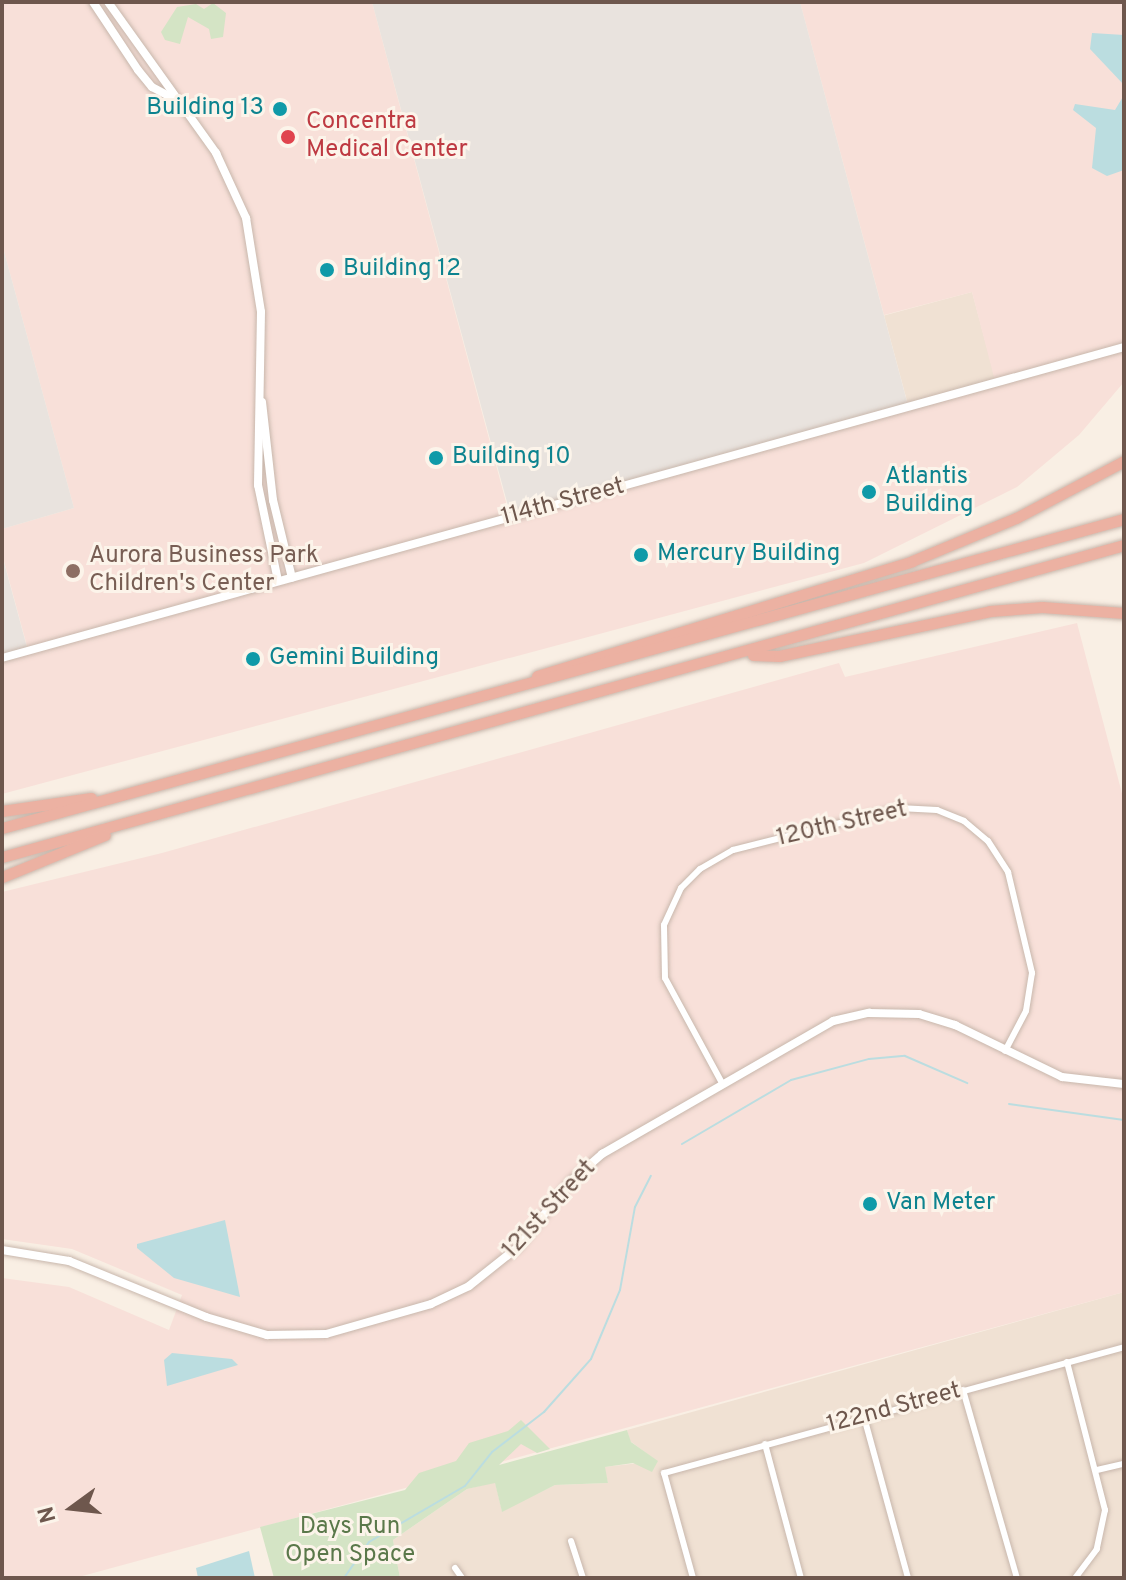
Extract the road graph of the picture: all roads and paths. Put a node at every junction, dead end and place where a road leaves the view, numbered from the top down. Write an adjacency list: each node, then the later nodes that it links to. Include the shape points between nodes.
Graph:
1 (93, 2): 3 (street, via 152,87)
2 (108, 2): 3 (street)
3 (177, 101): 5 (street, via 216,153 246,218 260,289)
4 (1124, 347): 9 (street, 114th Street)
5 (262, 402): 9 (street, via 273,500); 10 (street, via 256,433 258,485)
6 (1124, 461): 14 (highway, via 1016,518 912,561 567,665)
7 (1124, 519): 14 (highway)
8 (1124, 545): 12 (highway)
9 (292, 578): 10 (street, 114th Street)
10 (278, 581): 13 (street, 114th Street)
11 (1124, 613): 12 (highway, via 1042,607 990,611 779,656)
12 (741, 654): 17 (highway)
13 (2, 658)
14 (452, 707): 15 (highway)
15 (139, 792): 16 (highway); 18 (highway)
16 (2, 811)
17 (149, 816): 19 (highway); 20 (highway)
18 (2, 828)
19 (2, 857)
20 (2, 877)
21 (1005, 1051): 22 (street, 121st Street, via 929,1016 869,1013 817,1028); 22 (street, 120th Street, via 1026,1011 1032,973 1012,884 982,834 951,815 899,808 733,850 700,869 681,888 668,912 661,950 670,991); 23 (street, 121st Street, via 1062,1077)
22 (722, 1083): 24 (street, 121st Street, via 585,1168 518,1247 478,1281 431,1304 343,1330 267,1335 69,1261)
23 (1124, 1084)
24 (2, 1250)
25 (1124, 1347): 26 (street, 122nd Street)
26 (1067, 1362): 27 (street, 122nd Street); 31 (street)
27 (963, 1390): 28 (street, 122nd Street); 39 (street)
28 (864, 1417): 29 (street, 122nd Street); 38 (street)
29 (765, 1444): 36 (street, 122nd Street, via 664,1473); 37 (street)
30 (1124, 1464): 31 (street)
31 (1097, 1470): 40 (street, via 1104,1525 1097,1549)
32 (571, 1541): 35 (street)
33 (455, 1568): 34 (street)
34 (462, 1578)
35 (583, 1578)
36 (693, 1578)
37 (801, 1578)
38 (908, 1578)
39 (1017, 1578)
40 (1075, 1578)

